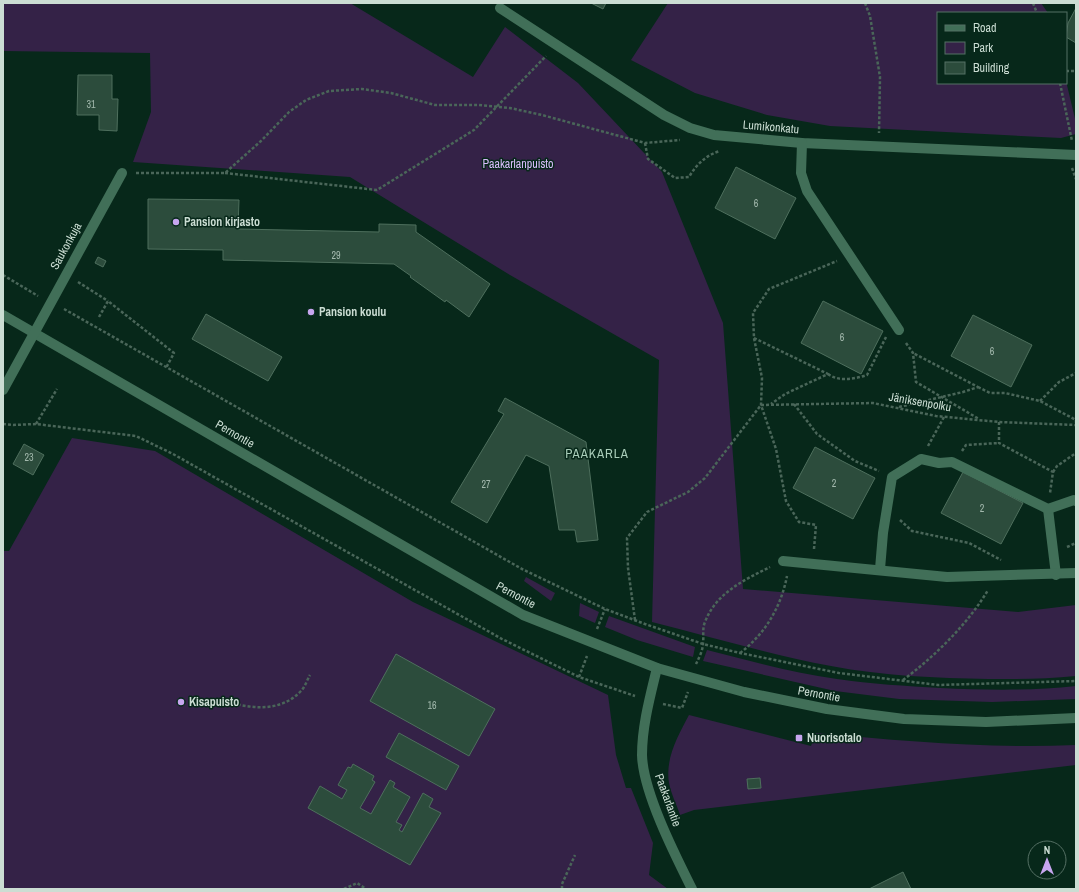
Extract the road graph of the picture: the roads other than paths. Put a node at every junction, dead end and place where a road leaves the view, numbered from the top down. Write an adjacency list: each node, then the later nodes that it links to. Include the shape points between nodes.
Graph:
1 (500, 8): 2 (street, Lumikonkatu, via 664,115 690,128 714,135)
2 (802, 143): 3 (street, Lumikonkatu); 6 (street, via 801,173 807,191)
3 (1074, 155)
4 (122, 172): 7 (street, Saukonkuja)
5 (3, 315): 7 (street, Pernontie)
6 (899, 330)
7 (34, 332): 8 (street, Saukonkuja); 16 (street, Pernontie, via 523,615)
8 (7, 377): 9 (street, Saukonkuja)
9 (3, 390)
10 (1076, 501): 11 (street)
11 (1048, 509): 13 (street, via 952,462 939,463 921,459 892,477); 15 (street)
12 (786, 561): 13 (street)
13 (880, 569): 15 (street, via 947,577)
14 (1076, 573): 15 (street)
15 (1056, 574)
16 (657, 668): 17 (street, Pernontie, via 744,692 827,709 889,717 986,722); 18 (street, Paakarlantie, via 648,701 643,740 645,776 674,852)
17 (1076, 718)
18 (692, 889)

